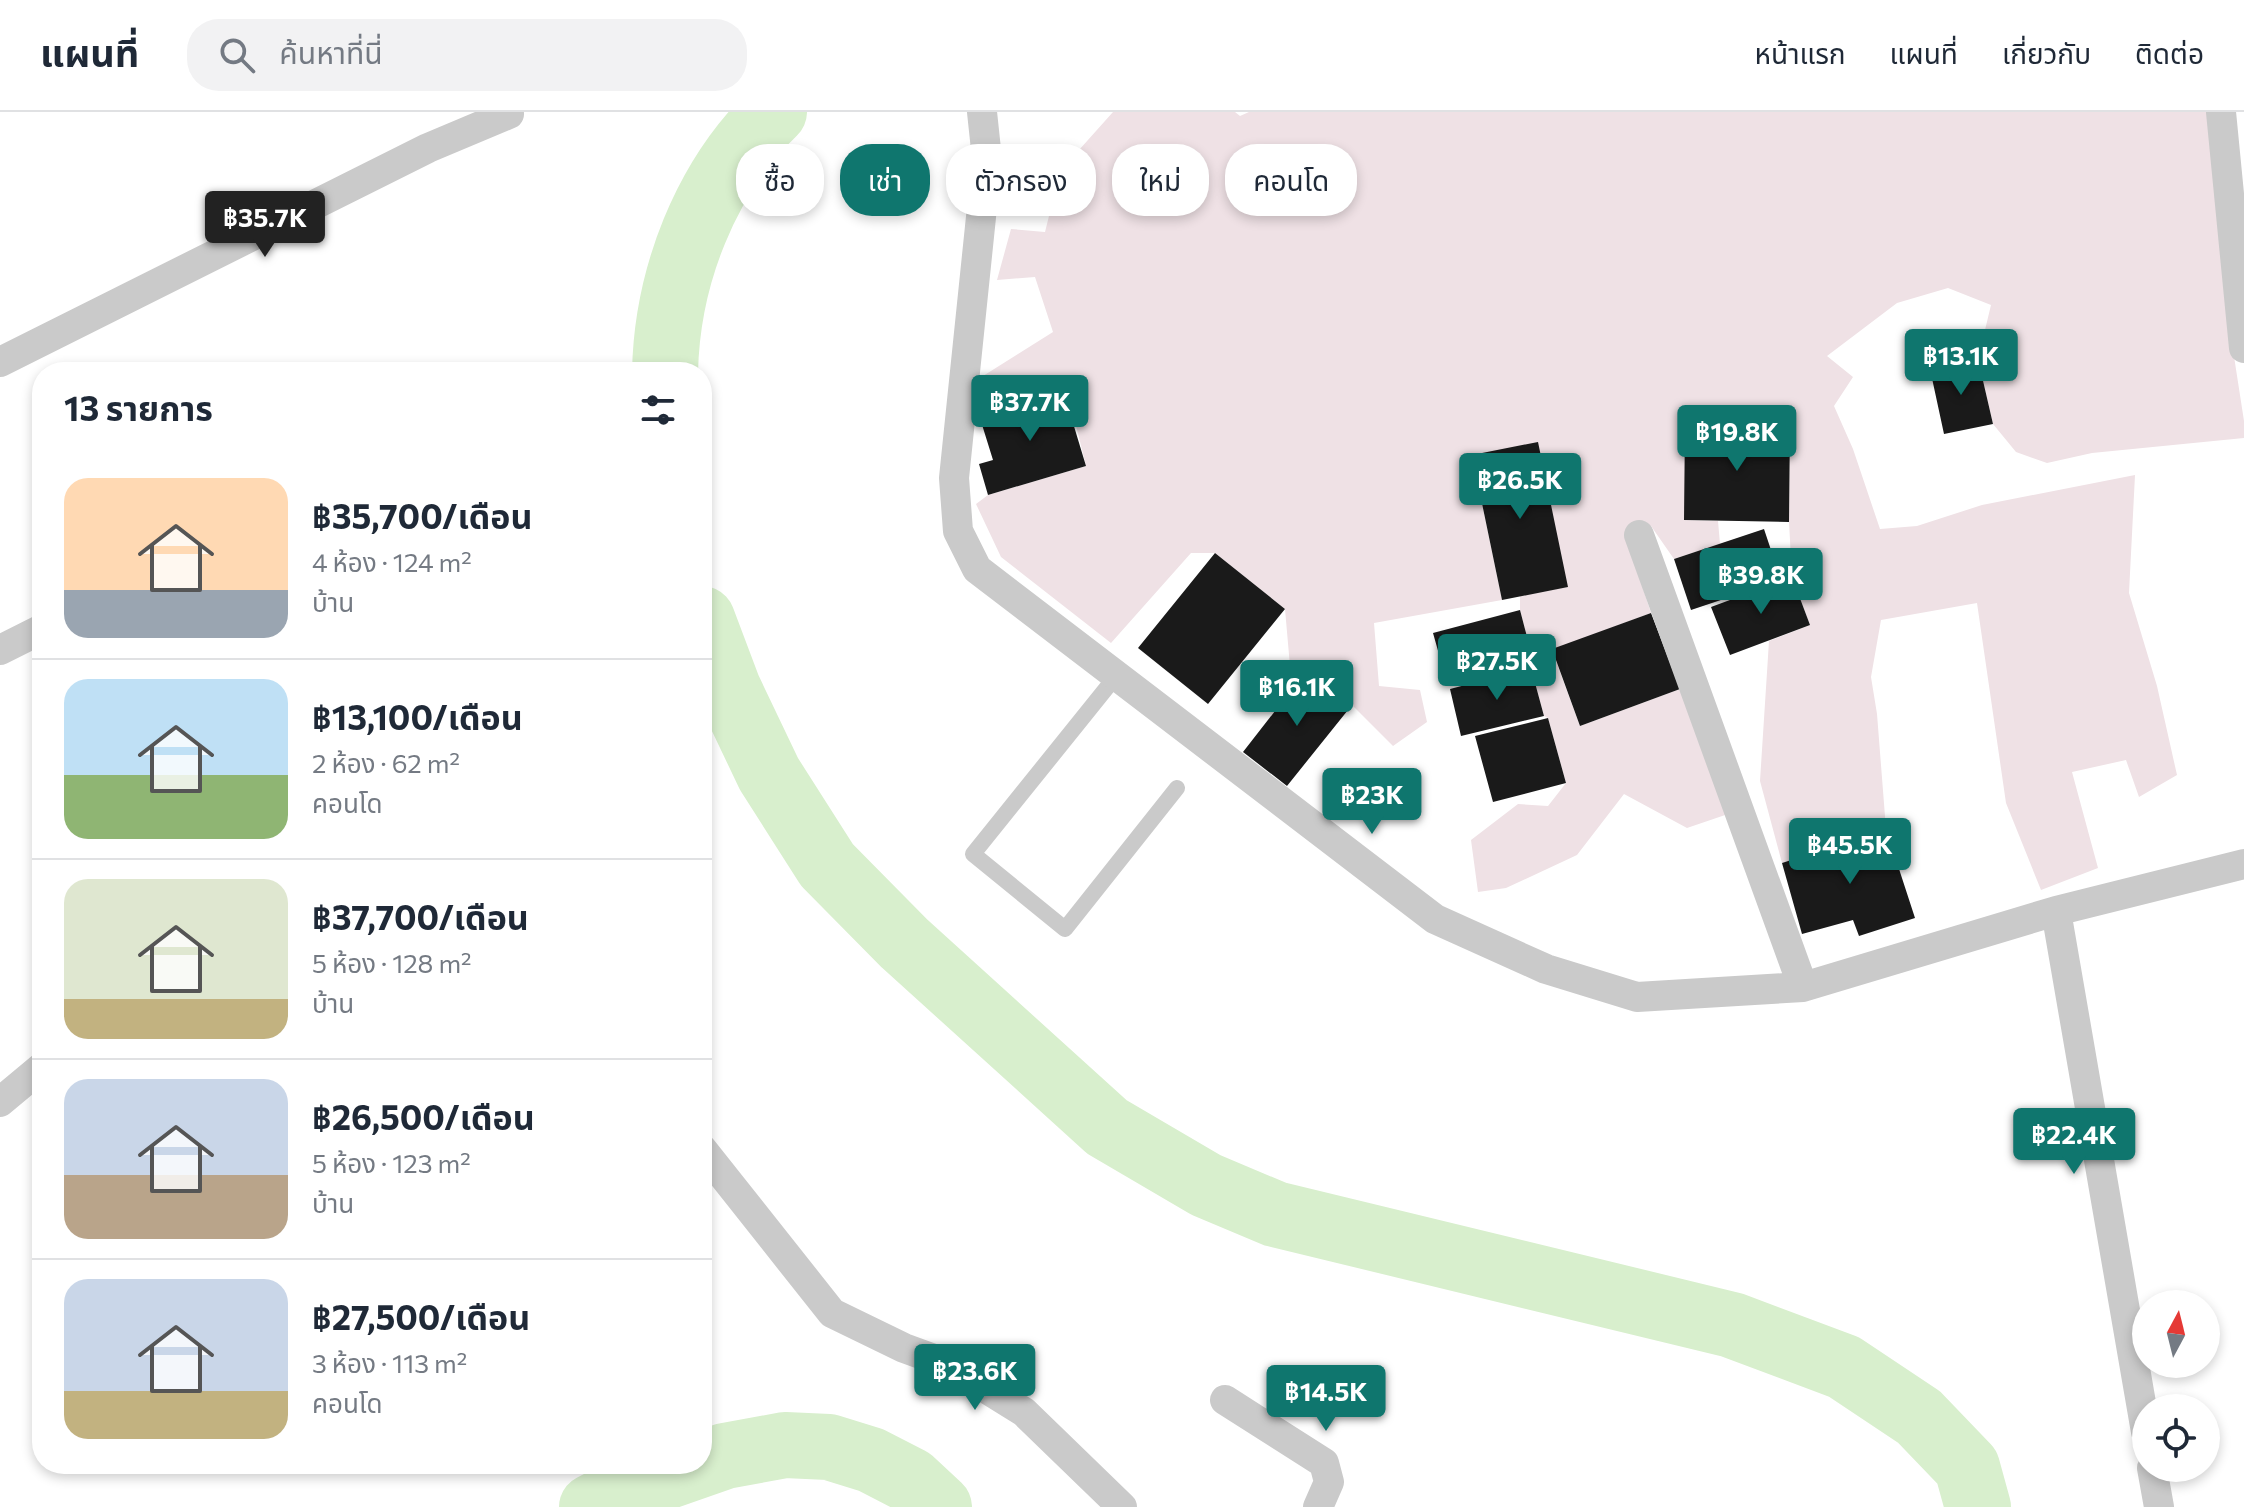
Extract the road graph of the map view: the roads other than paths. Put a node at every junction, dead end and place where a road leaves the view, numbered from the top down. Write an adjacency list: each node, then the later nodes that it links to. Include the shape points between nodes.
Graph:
1 (982, 112): 10 (street, via 987,159 954,478 958,531 977,569)
2 (2221, 112): 4 (street)
3 (509, 114): 6 (street, via 428,148)
4 (2240, 238): 5 (street)
5 (2244, 348)
6 (0, 362)
7 (1639, 535): 14 (street)
8 (32, 634): 9 (street)
9 (0, 650)
10 (1117, 675): 11 (lane, via 973,854 1065,929); 14 (street, via 1435,919 1532,963 1637,997)
11 (1177, 788)
12 (2244, 864): 13 (street)
13 (2056, 911): 14 (street); 18 (street)
14 (1803, 987)
15 (32, 1075): 16 (street)
16 (0, 1102)
17 (712, 1162): 21 (street, via 832,1313 945,1363 1024,1412)
18 (2139, 1394)
19 (1225, 1400): 22 (street, via 1324,1463 1329,1482)
20 (2155, 1482): 23 (street)
21 (1122, 1507)
22 (1318, 1507)
23 (2159, 1507)

